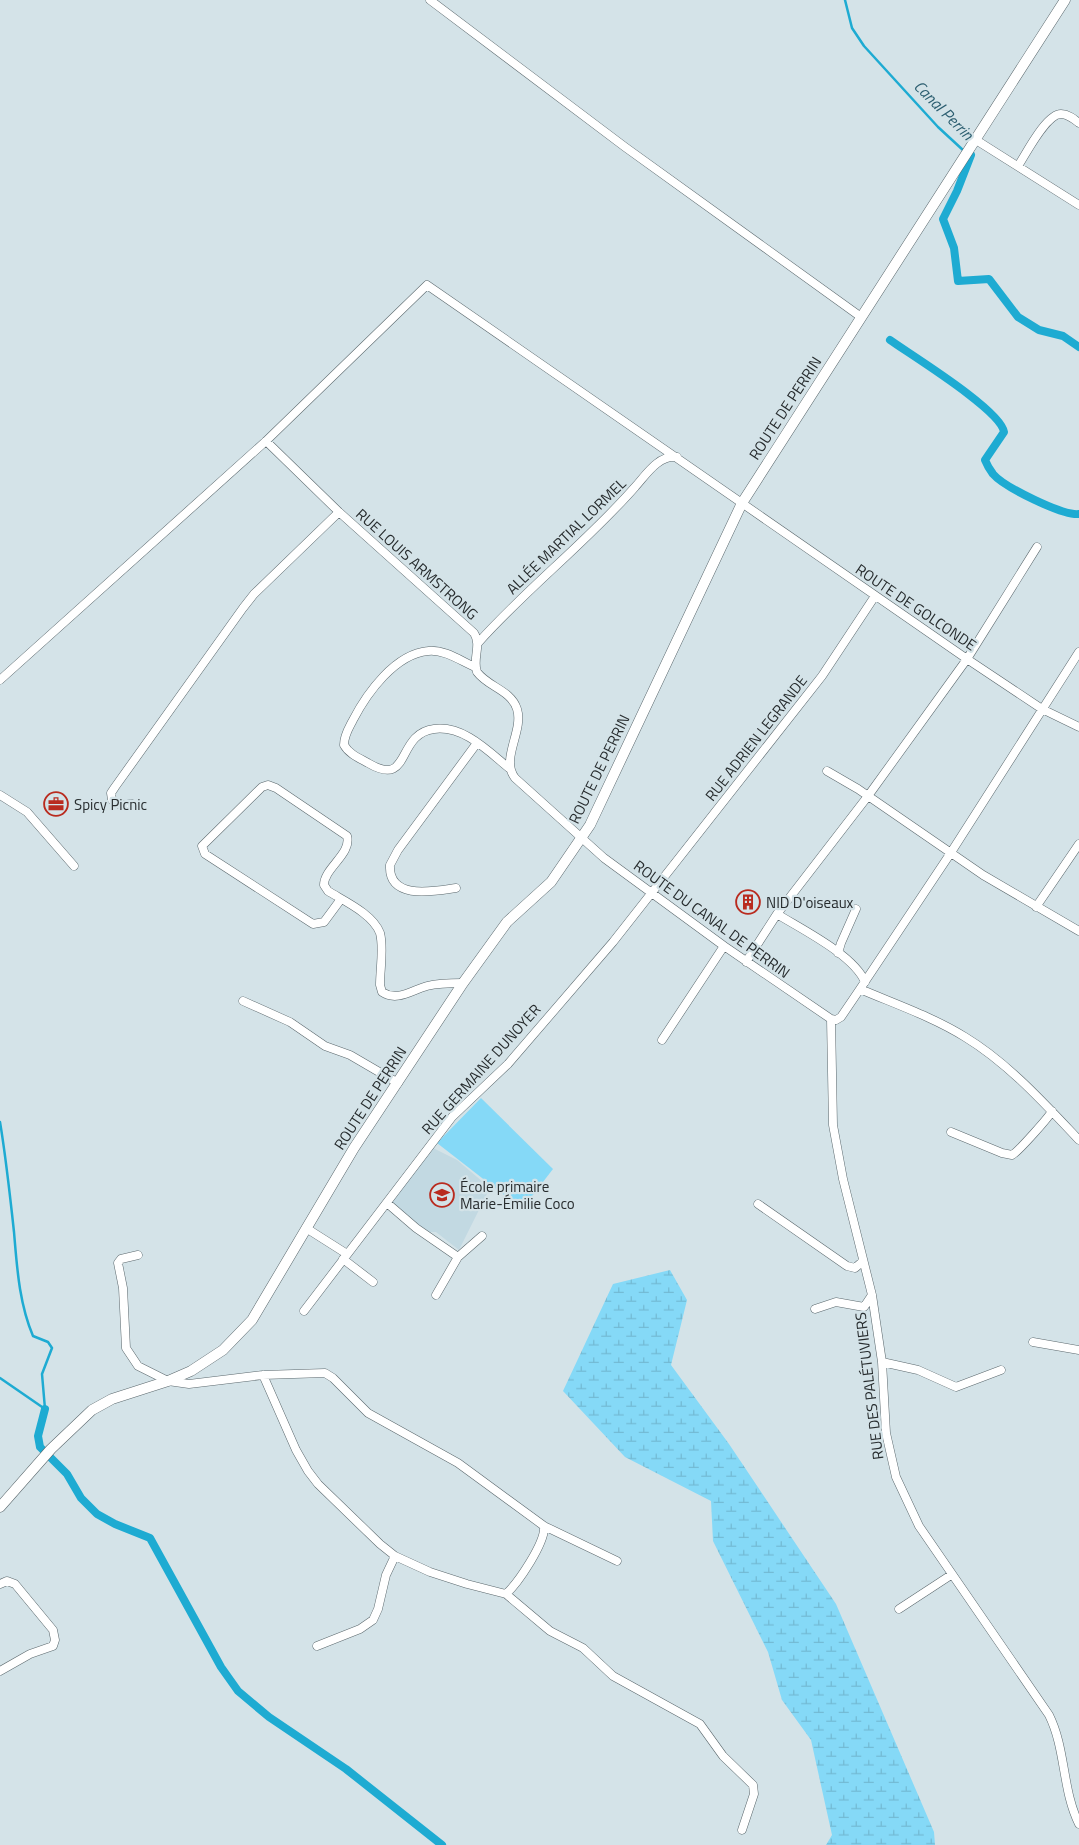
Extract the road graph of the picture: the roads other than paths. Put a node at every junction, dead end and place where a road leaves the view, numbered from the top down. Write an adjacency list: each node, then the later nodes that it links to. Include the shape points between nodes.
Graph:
1 (430, 0): 7 (street)
2 (1065, 0): 4 (main road, ROUTE DE PERRIN)
3 (1079, 123): 5 (street, via 1065,114 1056,114 1046,123)
4 (973, 144): 5 (street); 7 (main road, ROUTE DE PERRIN)
5 (1018, 166): 6 (street)
6 (1079, 205)
7 (861, 317): 10 (main road, ROUTE DE PERRIN)
8 (266, 441): 9 (street, ROUTE DE GOLCONDE, via 427,285); 11 (street, RUE LOUIS ARMSTRONG); 18 (street)
9 (677, 457): 10 (street, ROUTE DE GOLCONDE); 14 (street, ALLÉE MARTIAL LORMEL, via 666,458 654,466 609,516 498,620)
10 (742, 504): 13 (street, ROUTE DE GOLCONDE); 27 (main road, ROUTE DE PERRIN)
11 (338, 512): 14 (street, RUE LOUIS ARMSTRONG, via 472,630); 26 (street, via 254,594 111,793 112,800 121,805)
12 (1037, 547): 16 (street)
13 (875, 596): 16 (street, ROUTE DE GOLCONDE); 32 (street, RUE ADRIEN LEGRANDE, via 822,676)
14 (478, 643): 17 (street, RUE LOUIS ARMSTRONG)
15 (1079, 652): 19 (street)
16 (967, 659): 19 (street, ROUTE DE GOLCONDE); 25 (street)
17 (475, 667): 21 (street, via 438,651 410,657 387,672 369,692 344,742 353,755 385,772 394,769 410,744 425,731 439,728); 22 (street, via 480,676 509,696 517,710 518,724)
18 (0, 680)
19 (1042, 709): 20 (street, ROUTE DE GOLCONDE); 29 (street)
20 (1079, 727)
21 (477, 742): 22 (street); 31 (street, via 390,865 394,881 409,890 422,893)
22 (510, 769): 27 (street, via 520,782)
23 (827, 771): 25 (street)
24 (0, 795): 30 (street, via 27,812)
25 (868, 796): 29 (street); 36 (street)
26 (132, 804)
27 (582, 836): 32 (street, ROUTE DU CANAL DE PERRIN, via 604,858); 41 (main road, ROUTE DE PERRIN, via 551,882 507,922)
28 (1079, 844): 34 (street)
29 (950, 854): 34 (street); 42 (street)
30 (74, 866)
31 (456, 888)
32 (651, 893): 38 (street, ROUTE DU CANAL DE PERRIN); 50 (street, RUE GERMAINE DUNOYER, via 508,1064 452,1117)
33 (341, 899): 33 (street, via 324,883 346,846 347,836 270,786 259,790 202,846 205,854 313,924 324,922); 41 (street, via 367,917 380,934 380,985 384,993 398,996 426,986)
34 (1036, 907): 37 (street)
35 (856, 909): 39 (street)
36 (777, 914): 39 (street); 40 (street)
37 (1079, 931)
38 (724, 946): 40 (street, ROUTE DU CANAL DE PERRIN); 45 (street)
39 (838, 954): 42 (street, via 859,971)
40 (746, 962): 44 (street, ROUTE DU CANAL DE PERRIN)
41 (463, 983): 46 (main road, ROUTE DE PERRIN)
42 (862, 985): 44 (street, via 841,1017); 47 (street, via 965,1037)
43 (243, 1001): 46 (street, via 290,1022 322,1044)
44 (831, 1019): 57 (street, RUE DES PALÉTUVIERS, via 833,1125)
45 (662, 1040)
46 (398, 1083): 52 (main road, ROUTE DE PERRIN)
47 (1052, 1111): 48 (street, via 1047,1121 1036,1128 1020,1150 1012,1155); 49 (street)
48 (951, 1132)
49 (1079, 1140)
50 (387, 1203): 55 (street, RUE GERMAINE DUNOYER); 56 (street)
51 (758, 1204): 57 (street, via 846,1266 855,1268)
52 (306, 1228): 55 (street); 68 (main road, ROUTE DE PERRIN, via 263,1304 243,1332 200,1366)
53 (482, 1236): 56 (street)
54 (138, 1256): 68 (street, via 121,1258 118,1263 123,1288 126,1348 138,1366)
55 (345, 1256): 58 (street); 62 (street, RUE GERMAINE DUNOYER)
56 (458, 1257): 59 (street)
57 (862, 1262): 60 (street, RUE DES PALÉTUVIERS)
58 (374, 1282)
59 (436, 1294)
60 (872, 1295): 61 (street, via 864,1307 841,1302); 65 (street, RUE DES PALÉTUVIERS)
61 (815, 1309)
62 (304, 1311)
63 (1033, 1342): 64 (street)
64 (1079, 1350)
65 (882, 1362): 66 (street, via 918,1370 956,1387); 73 (street, RUE DES PALÉTUVIERS, via 886,1433 896,1477 915,1519)
66 (1001, 1370)
67 (263, 1375): 68 (street, via 189,1384); 70 (street, via 328,1374 363,1410 458,1463); 71 (street, via 308,1471)
68 (168, 1381): 69 (main road, ROUTE DE PERRIN, via 101,1404 83,1417)
69 (0, 1506)
70 (544, 1526): 72 (street); 75 (street, via 540,1546)
71 (395, 1556): 75 (street, via 443,1577); 77 (street, via 373,1620 360,1630)
72 (618, 1562)
73 (951, 1575): 76 (street); 79 (street, RUE DES PALÉTUVIERS, via 1054,1726 1072,1807)
74 (0, 1584): 78 (street, via 7,1581 15,1584 53,1630 55,1640 53,1646 30,1654)
75 (506, 1594): 80 (street, via 546,1629 589,1652 613,1676 700,1724 723,1756 753,1785 754,1794)
76 (899, 1609)
77 (317, 1646)
78 (0, 1671)
79 (1079, 1824)
80 (742, 1830)

